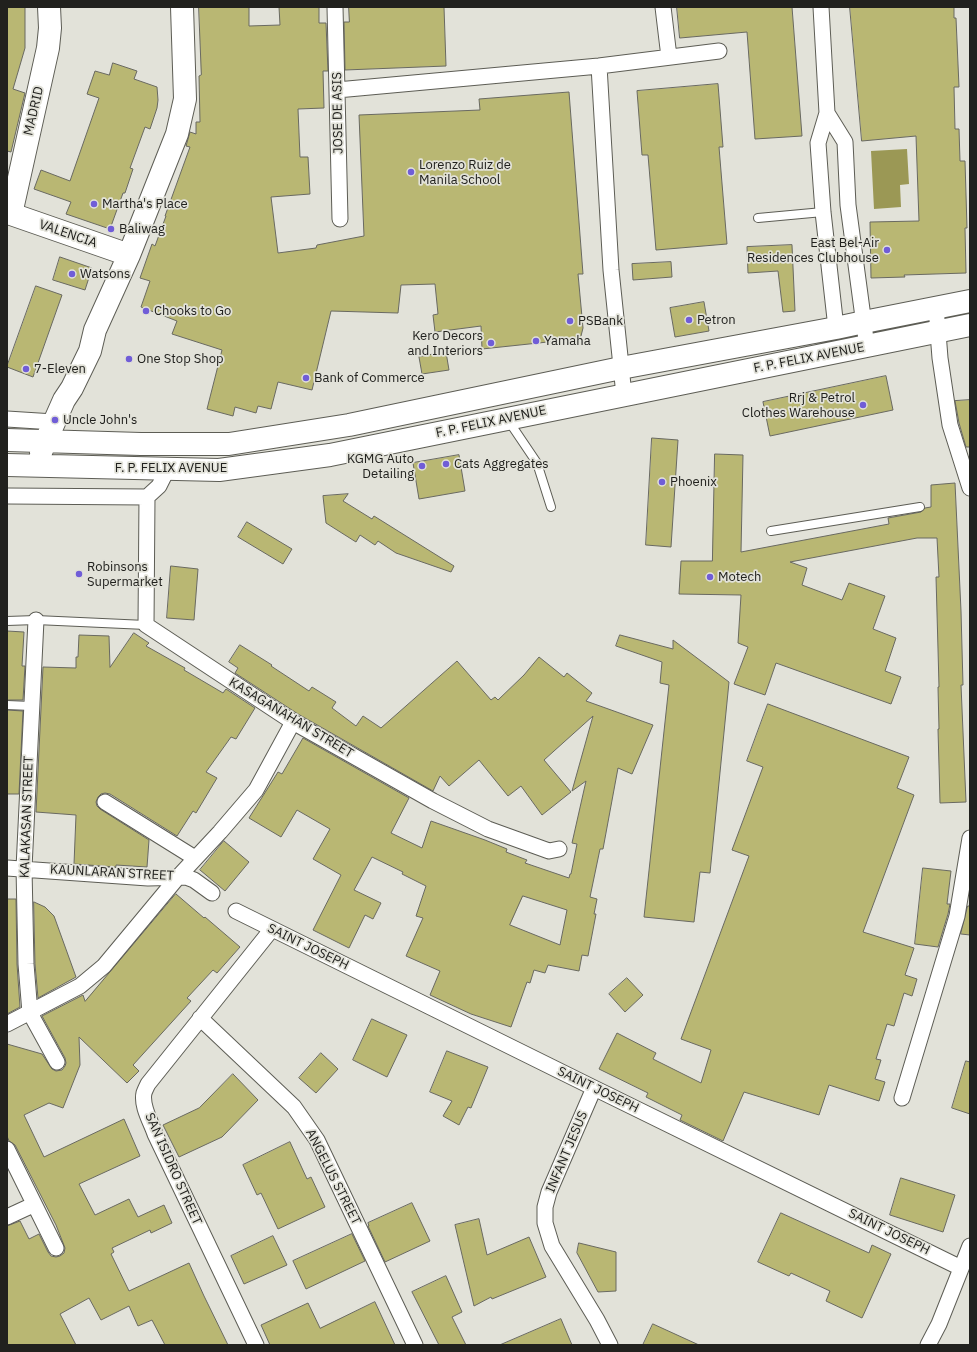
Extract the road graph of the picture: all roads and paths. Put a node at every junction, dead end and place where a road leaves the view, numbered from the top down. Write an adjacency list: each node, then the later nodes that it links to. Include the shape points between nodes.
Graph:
1 (49, 7): 12 (main road, MADRID, via 48,48)
2 (182, 7): 15 (main road, via 186,99 177,134)
3 (335, 7): 9 (street, JOSE DE ASIS)
4 (663, 7): 7 (street)
5 (821, 7): 10 (street)
6 (719, 51): 7 (street)
7 (669, 57): 8 (street)
8 (599, 66): 9 (street); 23 (street, via 611,270)
9 (337, 90): 14 (street, JOSE DE ASIS)
10 (827, 113): 11 (street, via 818,143); 18 (street, via 845,142 848,205)
11 (823, 212): 13 (lane); 20 (street)
12 (9, 213): 15 (main road, VALENCIA)
13 (758, 218)
14 (340, 219)
15 (129, 255): 27 (main road, via 95,330 90,351)
16 (970, 301): 17 (main road, F. P. FELIX AVENUE)
17 (936, 307): 18 (main road, F. P. FELIX AVENUE); 21 (street)
18 (864, 322): 20 (main road, F. P. FELIX AVENUE); 22 (street)
19 (970, 325): 21 (main road, F. P. FELIX AVENUE)
20 (836, 328): 23 (main road, F. P. FELIX AVENUE)
21 (938, 332): 22 (main road, F. P. FELIX AVENUE); 32 (street, via 950,425)
22 (867, 347): 24 (main road, F. P. FELIX AVENUE)
23 (621, 368): 24 (street); 27 (main road, F. P. FELIX AVENUE, via 349,425 229,444 141,444)
24 (624, 395): 26 (main road, F. P. FELIX AVENUE)
25 (7, 419): 27 (street)
26 (507, 419): 31 (main road, F. P. FELIX AVENUE, via 330,455 219,470); 35 (lane, via 537,463)
27 (50, 431): 28 (main road, F. P. FELIX AVENUE); 30 (main road)
28 (7, 440)
29 (7, 465): 30 (main road, F. P. FELIX AVENUE)
30 (34, 466): 31 (main road, F. P. FELIX AVENUE)
31 (168, 468): 34 (street, via 159,486)
32 (970, 488)
33 (7, 496): 34 (street)
34 (147, 497): 40 (street)
35 (551, 507)
36 (920, 508): 37 (lane)
37 (771, 531)
38 (36, 620): 39 (lane); 40 (lane); 42 (street, KALAKASAN STREET)
39 (7, 621)
40 (146, 625): 43 (street, KASAGANAHAN STREET)
41 (7, 705): 42 (lane)
42 (31, 706): 49 (street, KALAKASAN STREET)
43 (293, 722): 46 (street, KASAGANAHAN STREET, via 488,829 549,851); 47 (street, via 256,790)
44 (105, 802): 47 (street)
45 (970, 838): 59 (street, via 957,916)
46 (559, 849)
47 (195, 858): 50 (street)
48 (7, 868): 49 (street, KAUNLARAN STREET)
49 (24, 868): 50 (street, KAUNLARAN STREET, via 148,878); 54 (street, KALAKASAN STREET)
50 (178, 877): 51 (street, KAUNLARAN STREET, via 194,880); 54 (street, via 104,966 80,986)
51 (212, 893)
52 (236, 911): 53 (street, SAINT JOSEPH)
53 (272, 929): 55 (street, SAN ISIDRO STREET); 58 (street, SAINT JOSEPH)
54 (30, 1013): 56 (street); 57 (street)
55 (200, 1018): 66 (street, SAN ISIDRO STREET, via 148,1084 144,1104 155,1134); 67 (street, ANGELUS STREET, via 294,1107 317,1140)
56 (7, 1024)
57 (57, 1062)
58 (594, 1088): 65 (street, SAINT JOSEPH); 68 (street, INFANT JESUS, via 549,1192 545,1207 545,1223 552,1246)
59 (902, 1098)
60 (7, 1149): 61 (street)
61 (33, 1204): 62 (street); 64 (street)
62 (7, 1218)
63 (970, 1246): 65 (street)
64 (56, 1248)
65 (962, 1268): 69 (street)
66 (256, 1345)
67 (415, 1345)
68 (610, 1345)
69 (928, 1345)

